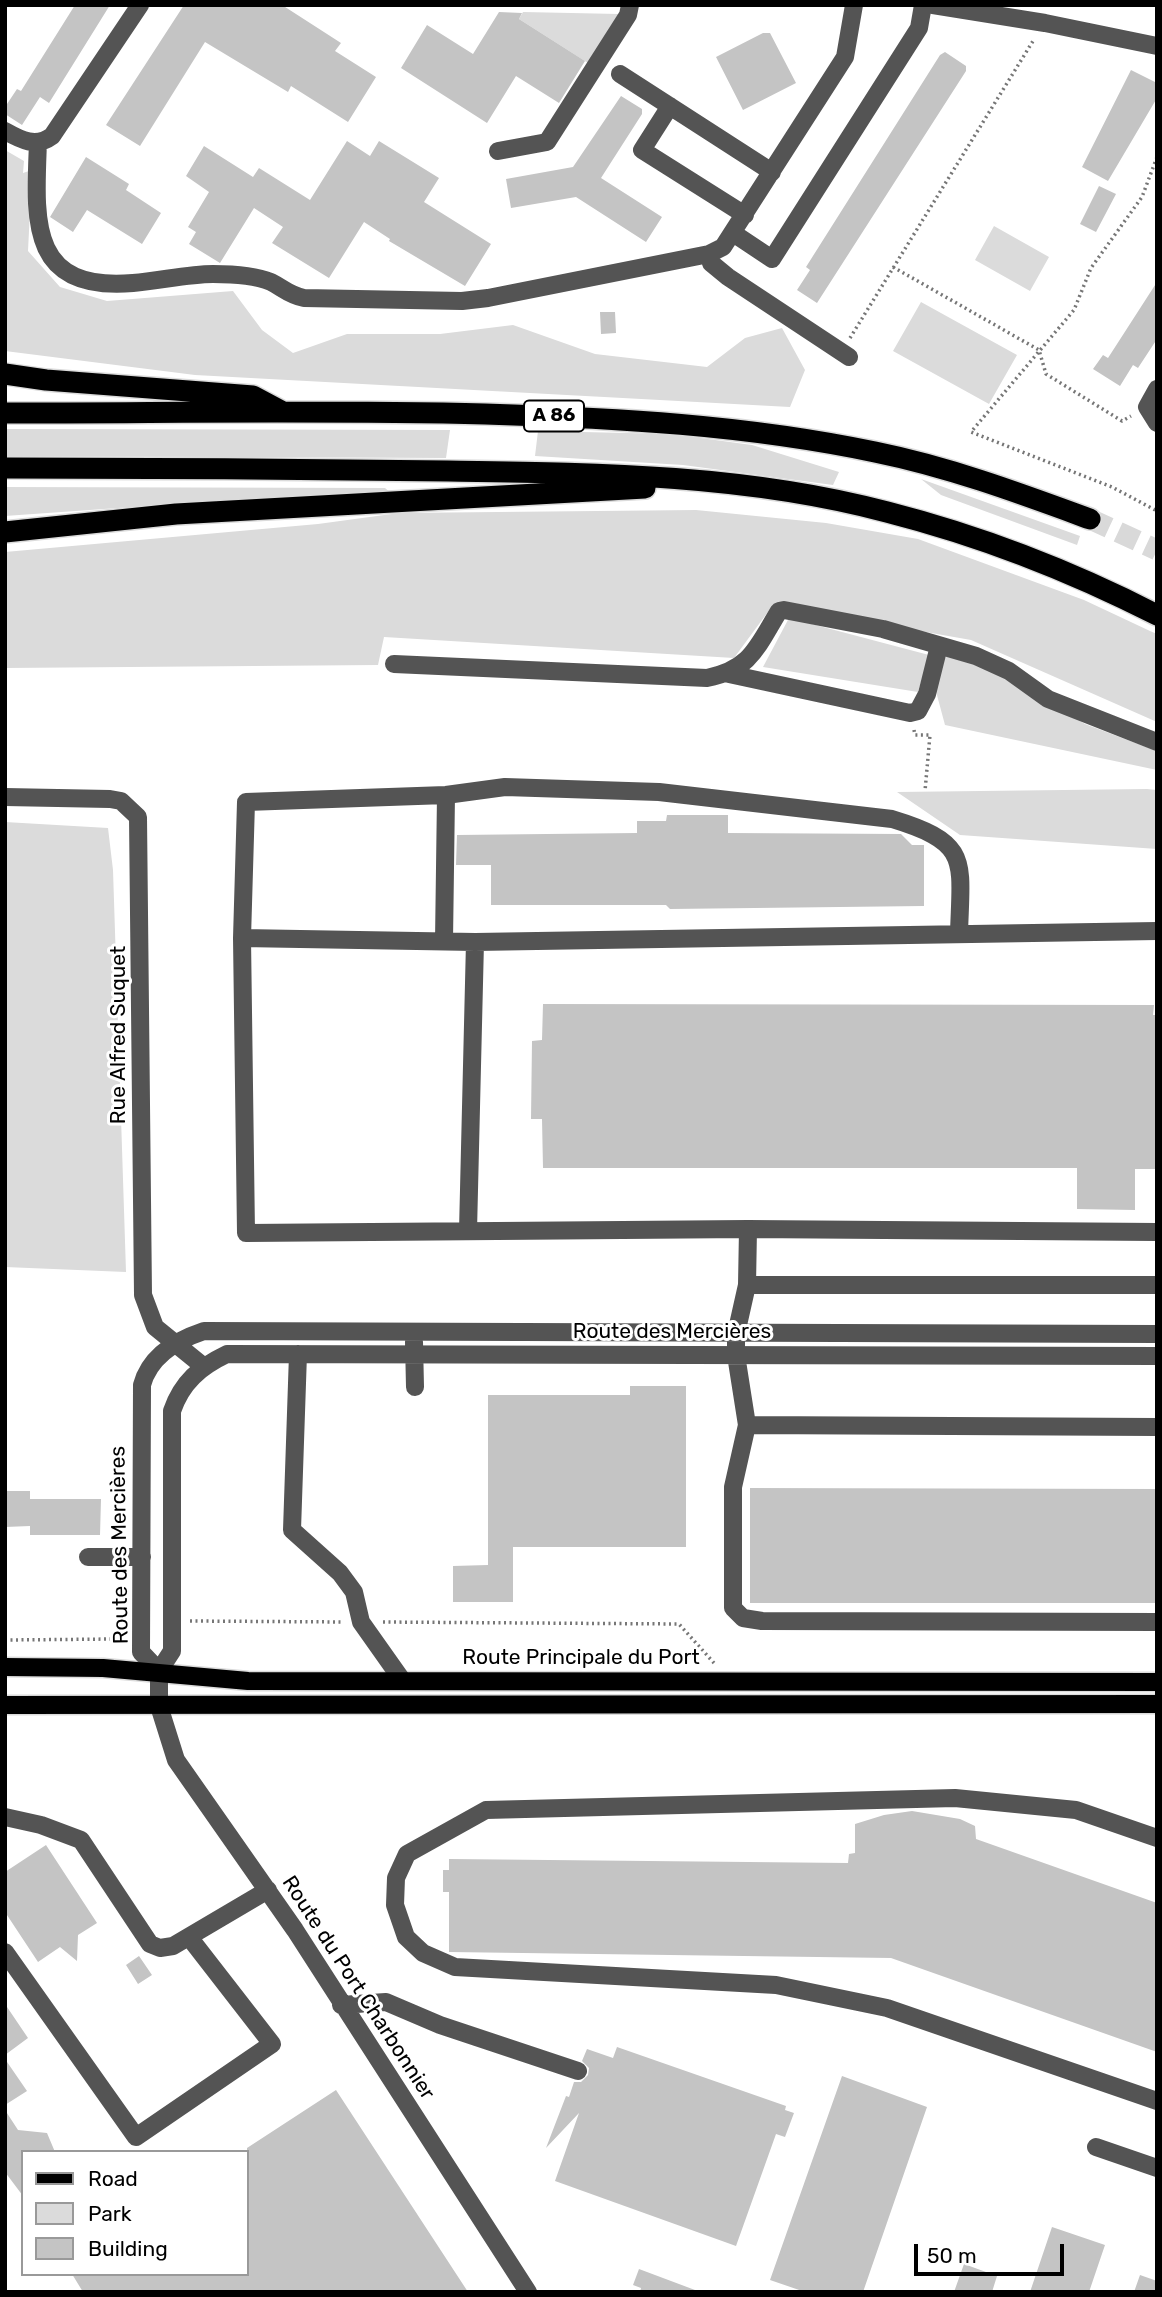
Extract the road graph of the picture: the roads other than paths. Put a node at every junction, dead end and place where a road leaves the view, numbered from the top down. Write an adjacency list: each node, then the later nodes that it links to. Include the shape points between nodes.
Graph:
1 (140, 5): 10 (street, via 57,130)
2 (630, 5): 11 (street, via 547,142)
3 (854, 5): 12 (street, via 845,57)
4 (923, 5): 14 (street, via 919,28 772,259)
5 (933, 5): 6 (street)
6 (1157, 46)
7 (620, 74): 8 (street)
8 (670, 106): 12 (street); 13 (street, via 642,150)
9 (5, 131): 10 (street)
10 (38, 142): 15 (street, via 36,191 47,252 63,270 113,284 212,274 274,283 288,295 303,298 462,301)
11 (498, 151)
12 (772, 172): 13 (street)
13 (745, 215): 14 (street)
14 (733, 233): 15 (street, via 723,247)
15 (709, 254): 16 (street, via 727,277)
16 (849, 357)
17 (5, 374): 20 (highway, via 253,396)
18 (1157, 389): 21 (street, via 1147,407)
19 (5, 413): 20 (highway, A 86)
20 (284, 413): 24 (highway, A 86, via 600,418 765,433 950,470)
21 (1157, 423)
22 (5, 468): 23 (highway, via 573,473)
23 (681, 479): 25 (highway, via 640,490 176,514); 26 (highway, via 786,491 886,511 978,538 1087,580)
24 (1090, 519)
25 (5, 532)
26 (1157, 615)
27 (939, 646): 29 (street, via 883,629 784,610 779,611 749,660); 29 (street, via 927,694 918,711 911,713); 30 (street, via 998,666 1048,699)
28 (394, 664): 29 (street, via 707,678)
29 (729, 674)
30 (1157, 743)
31 (446, 795): 34 (street, via 505,788 659,792 892,819 930,831 949,845 961,869); 35 (street, via 246,803); 36 (street)
32 (5, 797): 46 (street, Rue Alfred Suquet, via 110,799 121,801 138,817 143,1295 155,1328)
33 (1157, 930): 34 (street)
34 (959, 934): 37 (street)
35 (242, 938): 36 (street); 39 (street, via 246,1233)
36 (444, 941): 37 (street)
37 (475, 942): 39 (street)
38 (748, 1229): 39 (street); 40 (street); 41 (street)
39 (468, 1231)
40 (1157, 1231)
41 (747, 1285): 42 (street); 44 (street)
42 (1157, 1285)
43 (414, 1332): 44 (street, Route des Mercières); 46 (street, Route des Mercières, via 204,1331); 47 (street)
44 (736, 1334): 45 (street, Route des Mercières); 49 (street)
45 (1157, 1334)
46 (175, 1341): 51 (street, Rue Alfred Suquet); 55 (street, Route des Mercières, via 149,1369 142,1385)
47 (413, 1353): 48 (street, Route des Mercières); 49 (street, Route des Mercières); 52 (street)
48 (298, 1354): 51 (street, Route des Mercières, via 227,1354); 60 (street, via 292,1530 340,1573 354,1592 361,1622)
49 (736, 1355): 50 (street, Route des Mercières); 53 (street)
50 (1157, 1356)
51 (203, 1366): 59 (street, via 187,1381 172,1411 172,1651)
52 (415, 1387)
53 (747, 1425): 54 (street); 57 (street, via 733,1487 733,1608 743,1618)
54 (1157, 1427)
55 (142, 1556): 56 (street); 59 (street, Route des Mercières, via 141,1652)
56 (88, 1557)
57 (1157, 1622)
58 (5, 1667): 59 (main road, Route Principale du Port)
59 (159, 1671): 60 (main road, Route Principale du Port, via 247,1681); 64 (street)
60 (402, 1680): 61 (main road, Route Principale du Port)
61 (1157, 1682)
62 (1157, 1704): 64 (main road)
63 (5, 1705): 64 (main road)
64 (159, 1706): 67 (street, Route du Port Charbonnier, via 176,1760)
65 (5, 1818): 68 (street, via 81,1840 150,1944 173,1946)
66 (1157, 1838): 72 (street, via 1076,1810 956,1798 486,1810 407,1854 396,1878 395,1905 406,1937 423,1952 455,1966 776,1985 887,2008)
67 (268, 1890): 68 (street); 70 (street, Route du Port Charbonnier)
68 (189, 1937): 69 (street, via 272,2044 136,2137)
69 (5, 1952)
70 (341, 2005): 71 (street, via 386,2002); 75 (street, Route du Port Charbonnier)
71 (578, 2071)
72 (1157, 2101)
73 (1096, 2147): 74 (street)
74 (1157, 2168)
75 (528, 2292)

